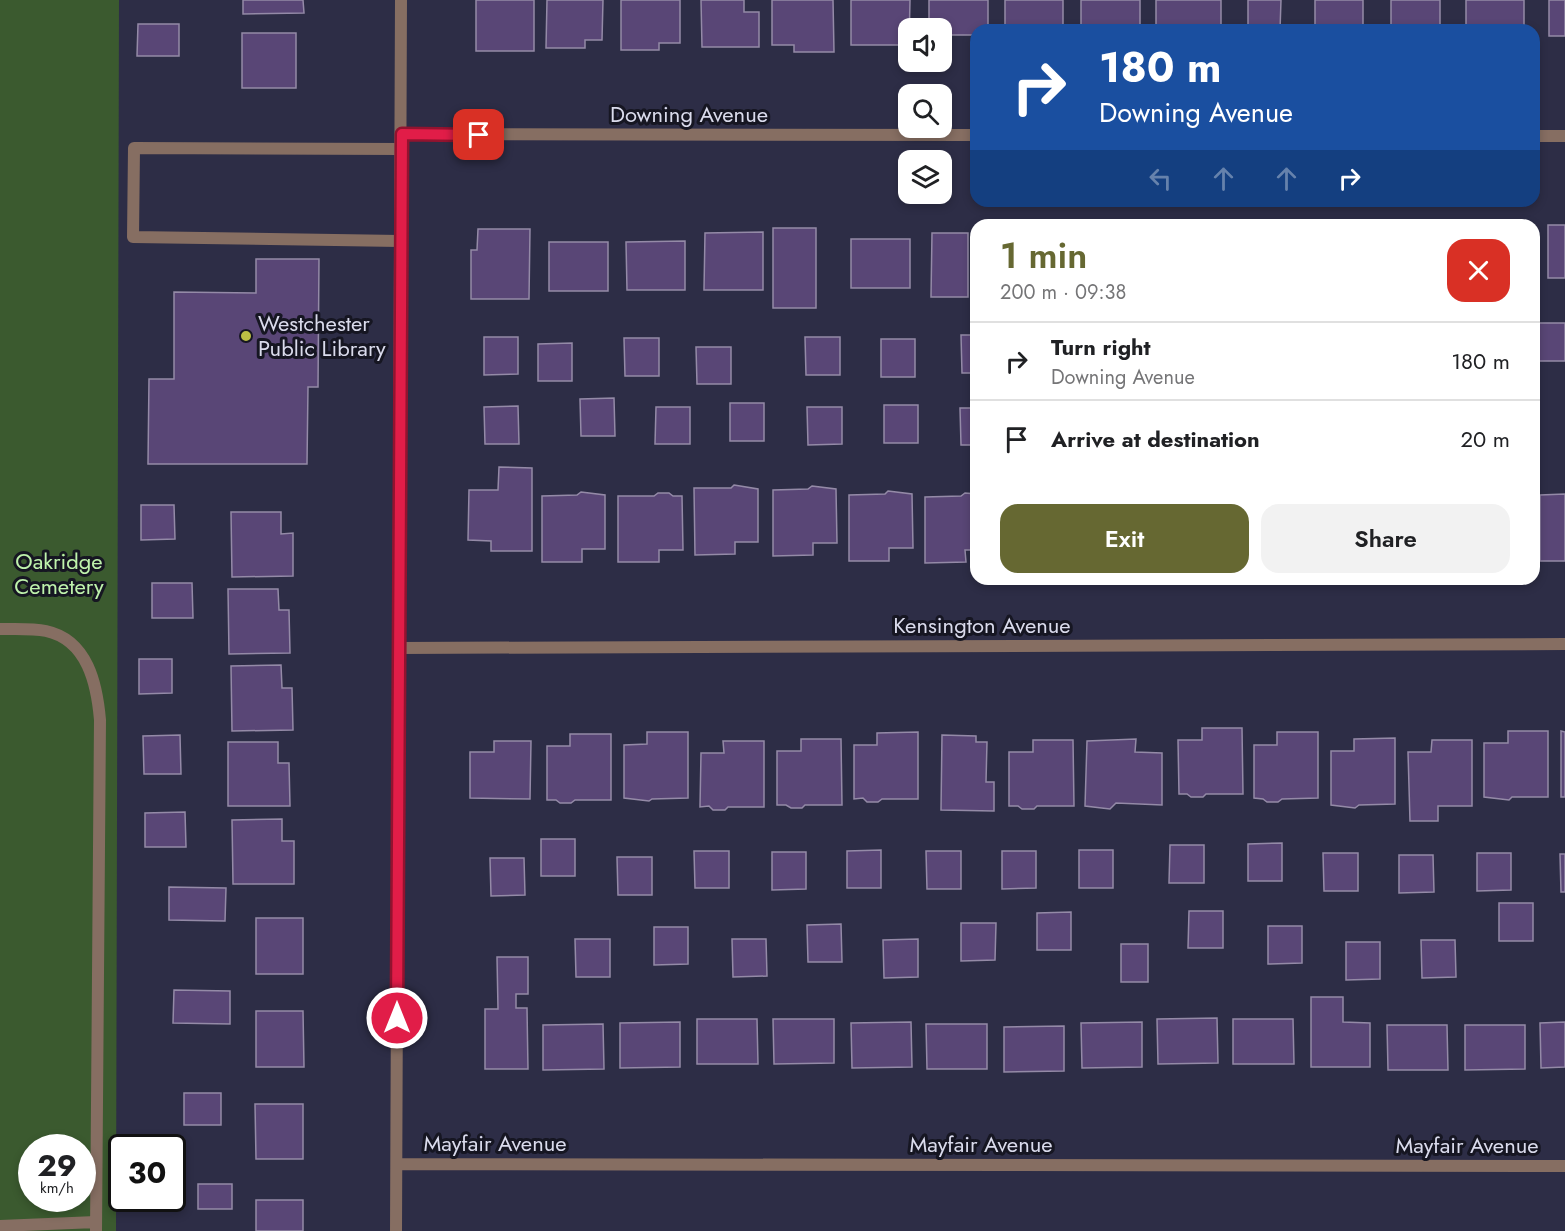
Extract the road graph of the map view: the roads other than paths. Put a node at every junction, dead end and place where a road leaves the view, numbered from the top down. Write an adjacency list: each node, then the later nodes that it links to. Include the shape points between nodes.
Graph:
1 (401, 0): 2 (street)
2 (402, 134): 3 (street, Downing Avenue); 6 (street)
3 (970, 135)
4 (1540, 136): 5 (street)
5 (1565, 136)
6 (402, 149): 7 (street); 7 (street, via 134,148 133,237)
7 (400, 241): 10 (street)
8 (0, 629): 14 (street, via 48,631 66,640 91,669 98,691)
9 (1565, 644): 10 (street, Kensington Avenue)
10 (399, 648): 11 (street)
11 (397, 1164): 12 (street, Mayfair Avenue); 15 (street)
12 (1565, 1166)
13 (0, 1226): 14 (street)
14 (96, 1227)
15 (396, 1231)

